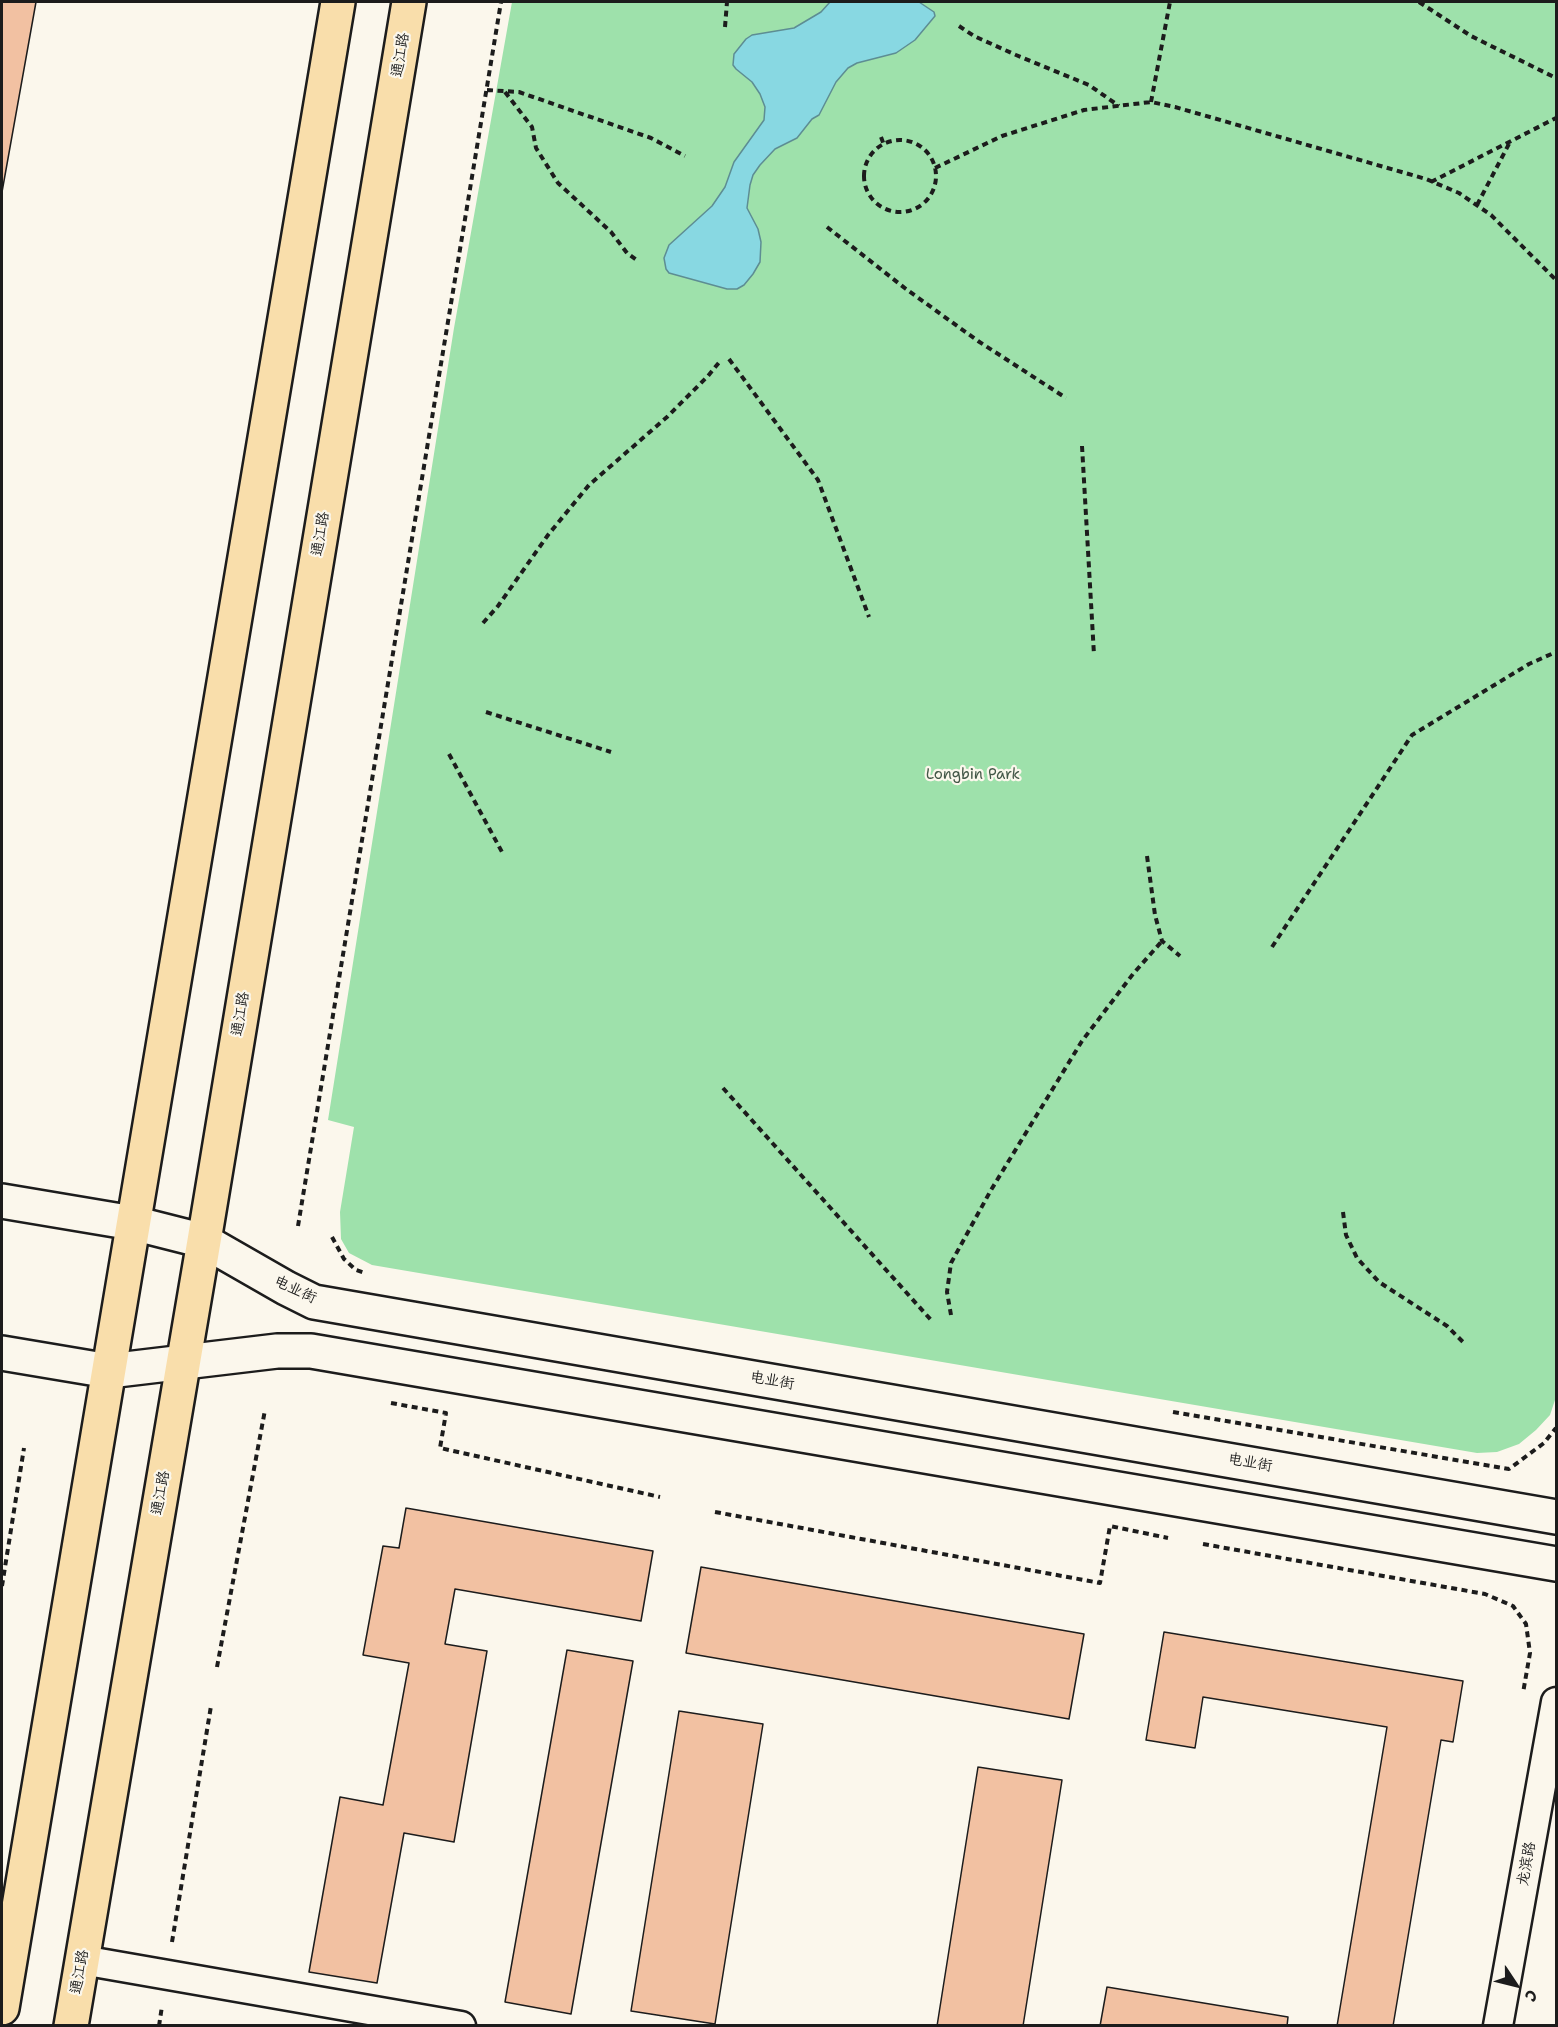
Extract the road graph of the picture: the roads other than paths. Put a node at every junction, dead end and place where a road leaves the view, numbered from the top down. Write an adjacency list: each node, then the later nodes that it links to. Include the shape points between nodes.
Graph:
1 (338, 2): 4 (main road)
2 (410, 2): 5 (main road, 通江路)
3 (2, 1201): 4 (street, 电业街)
4 (133, 1223): 5 (street, 电业街); 8 (main road)
5 (204, 1241): 7 (main road, 通江路); 9 (street, 电业街, via 314,1302)
6 (2, 1353): 8 (street)
7 (184, 1361): 8 (street); 10 (street, via 277,1351 323,1353); 12 (main road, 通江路)
8 (109, 1371): 13 (main road)
9 (1557, 1517)
10 (1557, 1564)
11 (1557, 1702): 16 (street, 龙滨路)
12 (82, 1960): 14 (main road, 通江路); 15 (street)
13 (2, 2008)
14 (71, 2025)
15 (461, 2025)
16 (1498, 2025)

